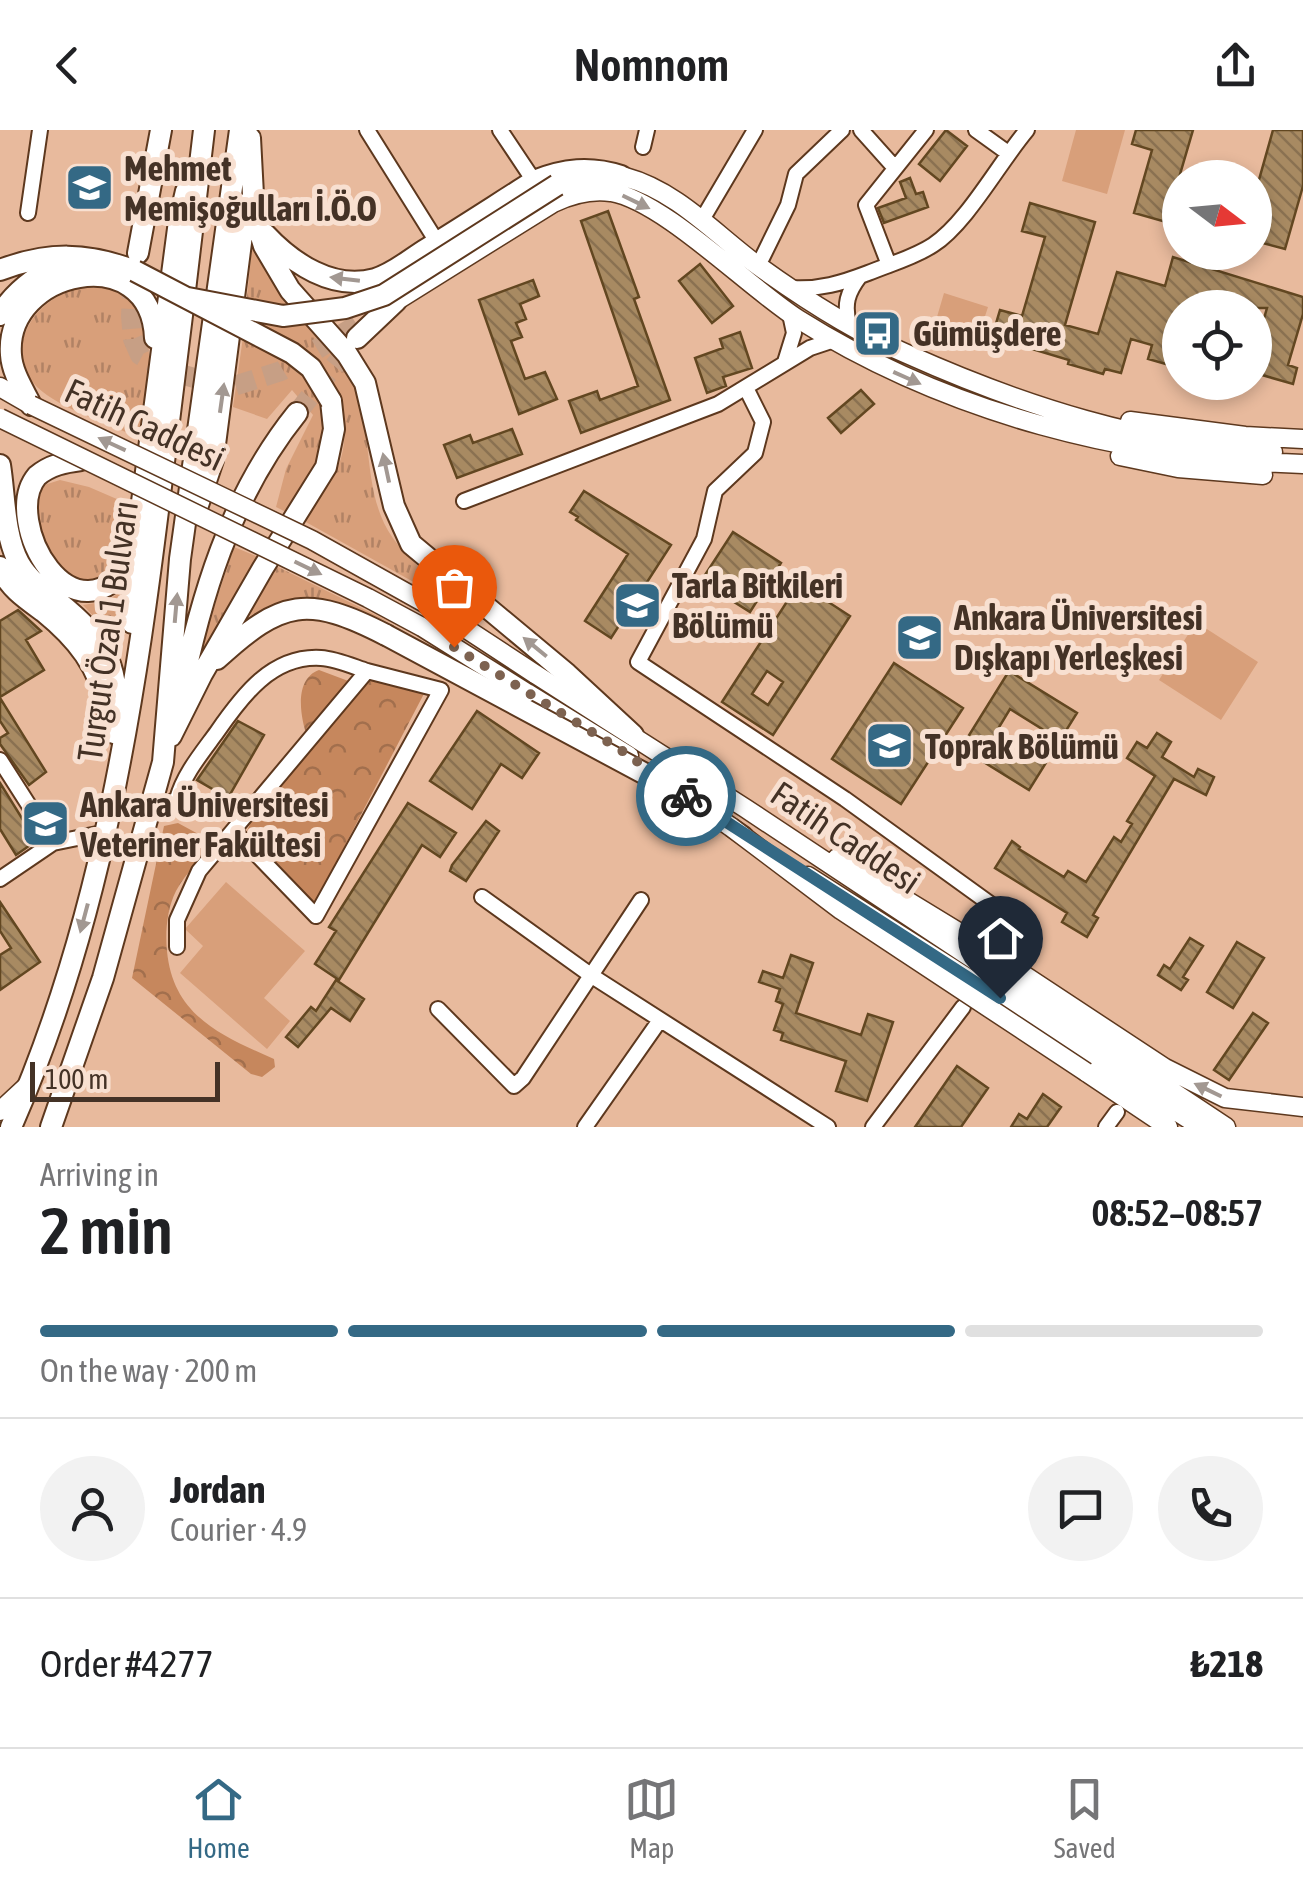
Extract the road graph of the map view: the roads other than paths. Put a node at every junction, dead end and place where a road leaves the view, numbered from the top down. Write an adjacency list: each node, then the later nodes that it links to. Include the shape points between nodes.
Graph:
1 (40, 130): 22 (street)
2 (161, 130): 28 (highway)
3 (201, 130): 42 (highway, Turgut Özal 1 Bulvarı, via 179,221); 60 (highway, Turgut Özal 1 Bulvarı)
4 (240, 130): 56 (highway, Turgut Özal 1 Bulvarı)
5 (250, 130): 17 (highway)
6 (368, 130): 25 (street)
7 (500, 130): 20 (street)
8 (647, 130): 15 (street)
9 (755, 130): 23 (street)
10 (842, 130): 27 (street, via 796,174)
11 (861, 130): 18 (street)
12 (976, 130): 16 (street)
13 (1027, 130): 16 (street)
14 (921, 132): 18 (street)
15 (643, 147)
16 (1008, 153): 29 (street, via 937,242)
17 (250, 162): 24 (highway); 56 (highway, Turgut Özal 1 Bulvarı, one-way to 17, via 213,460)
18 (895, 168): 29 (street, via 866,205)
19 (621, 176): 20 (highway, via 574,170); 21 (main road); 32 (main road, via 678,202)
20 (534, 181): 25 (highway)
21 (558, 184): 33 (highway, bridge, via 384,295 345,308 283,316)
22 (28, 213)
23 (706, 213)
24 (257, 226): 25 (highway, one-way to 24, via 378,278 355,282 310,271); 62 (highway, one-way to 24, via 411,544 394,506 365,383 280,276)
25 (437, 242)
26 (84, 256): 28 (highway); 30 (highway, via 46,256); 36 (highway, via 28,282)
27 (762, 258)
28 (136, 262): 33 (highway, bridge)
29 (889, 264): 31 (street)
30 (0, 270)
31 (860, 276): 32 (street); 37 (street, via 845,308)
32 (791, 288): 37 (main road)
33 (188, 298): 59 (highway, bridge, via 302,360 331,401 334,429 326,468)
34 (396, 301): 35 (main road, one-way to 35, via 553,203 591,191 642,204); 38 (highway)
35 (790, 314): 39 (main road); 40 (street, via 794,333)
36 (0, 316)
37 (849, 325): 47 (main road)
38 (357, 332)
39 (834, 340): 40 (street); 47 (main road, one-way to 47, via 925,386 1028,421)
40 (784, 363): 43 (street)
41 (0, 387): 44 (main road, Fatih Caddesi)
42 (157, 388): 44 (highway, via 150,306 121,282 89,274 46,290 26,306 13,330 11,358); 55 (highway, Turgut Özal 1 Bulvarı)
43 (746, 388): 54 (street); 77 (street, via 763,422 755,453 715,491 704,539 638,662)
44 (31, 405): 62 (main road, Fatih Caddesi, one-way to 44, bridge, via 375,574)
45 (298, 413): 61 (highway, via 242,500 220,551)
46 (0, 418): 50 (main road, Fatih Caddesi, bridge)
47 (1083, 428): 48 (main road, via 1101,417); 49 (main road); 51 (main road, via 1172,455); 53 (main road, via 1095,447 1178,468)
48 (1303, 439)
49 (1303, 453)
50 (81, 460): 55 (highway, via 59,463 26,492 25,529 35,559 56,582 92,592 114,582); 66 (main road, Fatih Caddesi, one-way to 66, bridge, via 422,627)
51 (1303, 464)
52 (0, 465): 63 (highway, via 21,567 88,626 108,657 117,696)
53 (1303, 474)
54 (464, 500)
55 (135, 555): 60 (highway, Turgut Özal 1 Bulvarı)
56 (180, 560): 65 (highway, Turgut Özal 1 Bulvarı, one-way to 56)
57 (0, 568): 63 (highway, via 14,590 74,638 90,660 102,685)
58 (367, 671): 69 (street, via 320,658 270,672 239,700 182,781 177,799); 71 (street); 71 (street, via 441,690 316,916)
59 (202, 674): 61 (highway); 66 (highway, bridge, via 264,622 294,608 337,612)
60 (132, 697): 67 (highway, Turgut Özal 1 Bulvarı)
61 (174, 728): 65 (highway)
62 (633, 735): 68 (main road, Fatih Caddesi)
63 (111, 755): 67 (highway)
64 (0, 760): 73 (street)
65 (164, 762): 69 (highway); 88 (highway, Turgut Özal 1 Bulvarı, via 102,978)
66 (690, 798): 70 (main road, Fatih Caddesi)
67 (113, 805): 72 (highway, Turgut Özal 1 Bulvarı)
68 (744, 808): 84 (main road, one-way to 68, via 1225,1098 1165,1068 860,870); 96 (main road, Fatih Caddesi)
69 (154, 811): 89 (highway, via 130,918)
70 (731, 828): 94 (main road, bridge, via 841,910); 95 (main road, Fatih Caddesi, bridge)
71 (234, 831): 78 (street, via 190,887 177,920)
72 (107, 832): 73 (street); 83 (highway, Turgut Özal 1 Bulvarı, one-way to 83)
73 (53, 842): 74 (street)
74 (0, 879)
75 (482, 897): 79 (street)
76 (641, 900): 79 (street)
77 (1007, 916)
78 (177, 947)
79 (592, 976): 81 (street, via 514,1086); 82 (street)
80 (963, 1007): 92 (street)
81 (438, 1010)
82 (660, 1020): 90 (street); 91 (street)
83 (32, 1081): 85 (main road); 87 (highway, Turgut Özal 1 Bulvarı)
84 (1303, 1107)
85 (0, 1112)
86 (1117, 1112): 93 (street)
87 (12, 1127)
88 (50, 1127)
89 (62, 1127)
90 (586, 1127)
91 (828, 1127)
92 (873, 1127)
93 (1106, 1127)
94 (1168, 1127)
95 (1201, 1127)
96 (1226, 1127)

